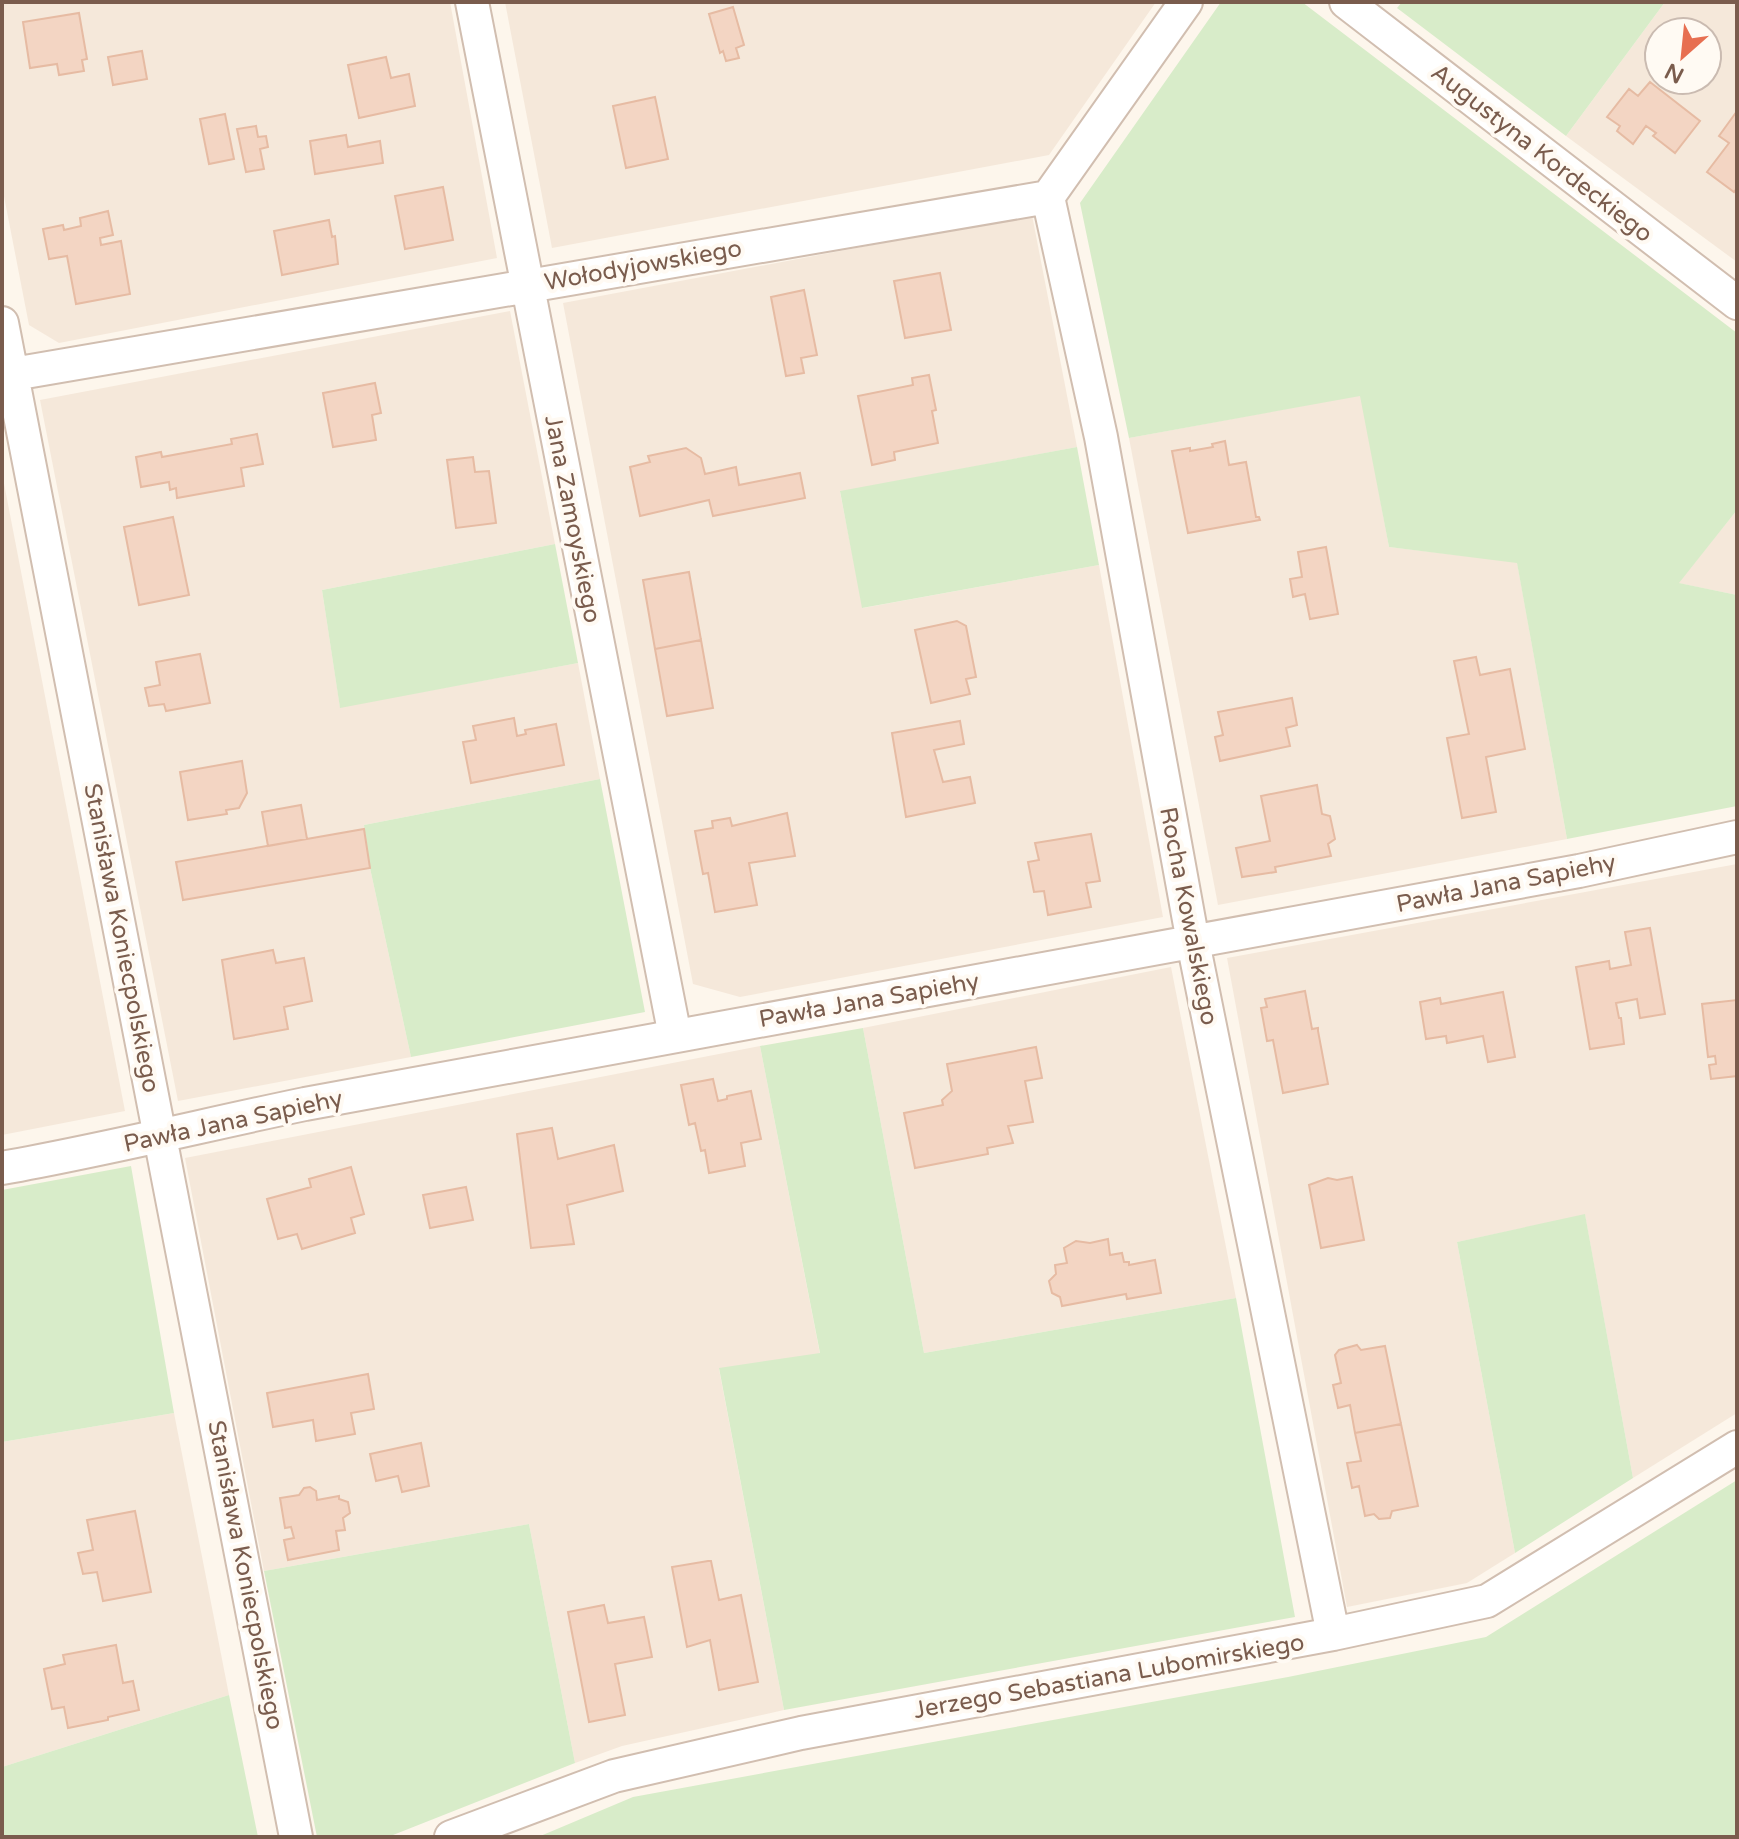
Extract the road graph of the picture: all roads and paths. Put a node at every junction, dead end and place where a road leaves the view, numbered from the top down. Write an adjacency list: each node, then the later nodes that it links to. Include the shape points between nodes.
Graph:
1 (472, 2): 5 (street, Jana Zamoyskiego)
2 (1186, 2): 4 (street)
3 (1346, 2): 6 (street, Augustyna Kordeckiego)
4 (1048, 197): 5 (street, Wołodyjowskiego); 10 (street, Rocha Kowalskiego, via 1101,437)
5 (527, 284): 8 (street, Wołodyjowskiego); 11 (street, Jana Zamoyskiego)
6 (1737, 303)
7 (2, 323): 8 (street, Stanisława Koniecpolskiego)
8 (7, 375): 12 (street, Stanisława Koniecpolskiego)
9 (1737, 837): 10 (street, Pawła Jana Sapiehy)
10 (1193, 942): 11 (street, Pawła Jana Sapiehy); 15 (street, Rocha Kowalskiego)
11 (675, 1036): 12 (street, Pawła Jana Sapiehy)
12 (161, 1134): 13 (street, Pawła Jana Sapiehy); 16 (street, Stanisława Koniecpolskiego)
13 (2, 1168)
14 (1737, 1447): 15 (street, Jerzego Sebastiana Lubomirskiego, via 1487,1601)
15 (1333, 1634): 17 (street, Jerzego Sebastiana Lubomirskiego, via 801,1733 614,1776)
16 (296, 1837)
17 (451, 1837)

